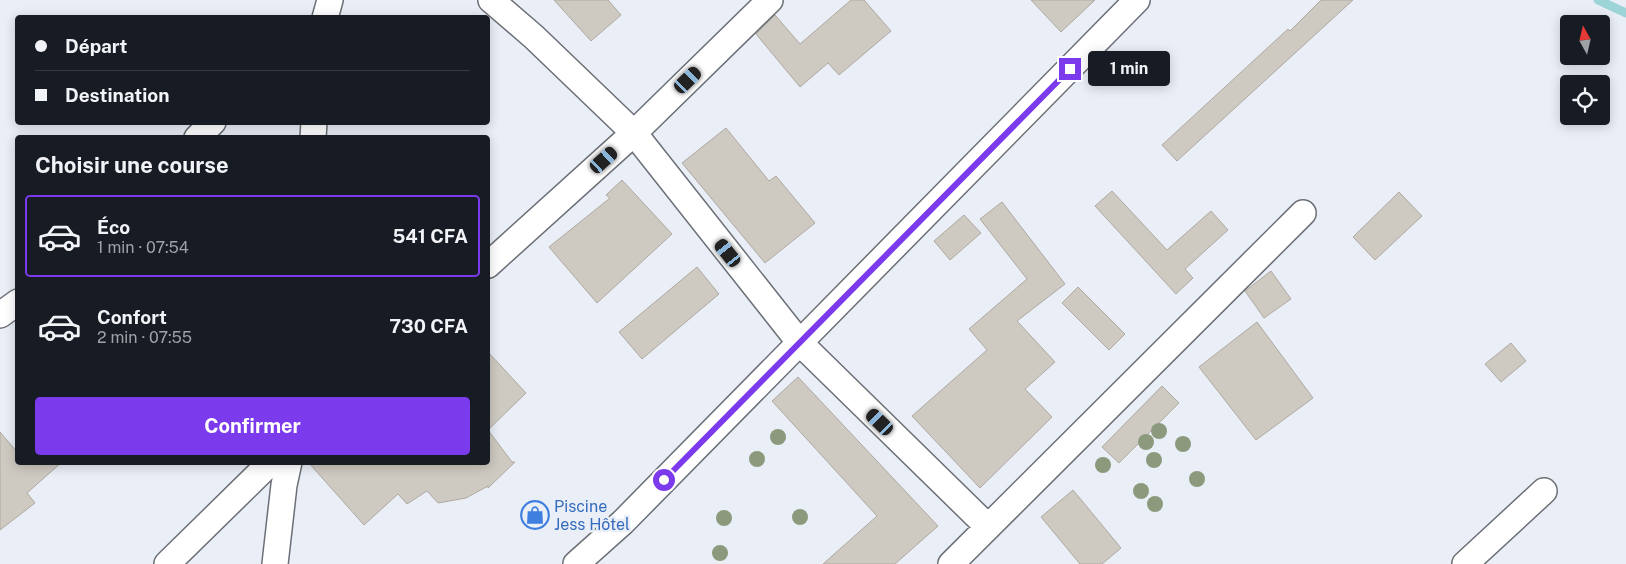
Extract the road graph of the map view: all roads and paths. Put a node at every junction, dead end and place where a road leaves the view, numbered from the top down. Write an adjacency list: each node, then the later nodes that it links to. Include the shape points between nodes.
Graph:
1 (329, 0): 5 (street)
2 (491, 0): 7 (street)
3 (770, 0): 7 (street)
4 (1137, 0): 13 (street)
5 (326, 15)
6 (210, 125): 8 (street)
7 (634, 133): 10 (street); 13 (street)
8 (199, 135)
9 (1303, 213): 18 (street)
10 (490, 263)
11 (15, 304): 12 (street)
12 (0, 315)
13 (800, 343): 18 (street); 21 (street, via 623,522)
14 (268, 465): 19 (street)
15 (273, 465): 16 (street)
16 (286, 474): 20 (street)
17 (1544, 491): 23 (street)
18 (988, 527): 22 (street)
19 (167, 564)
20 (275, 564)
21 (576, 564)
22 (951, 564)
23 (1465, 564)

